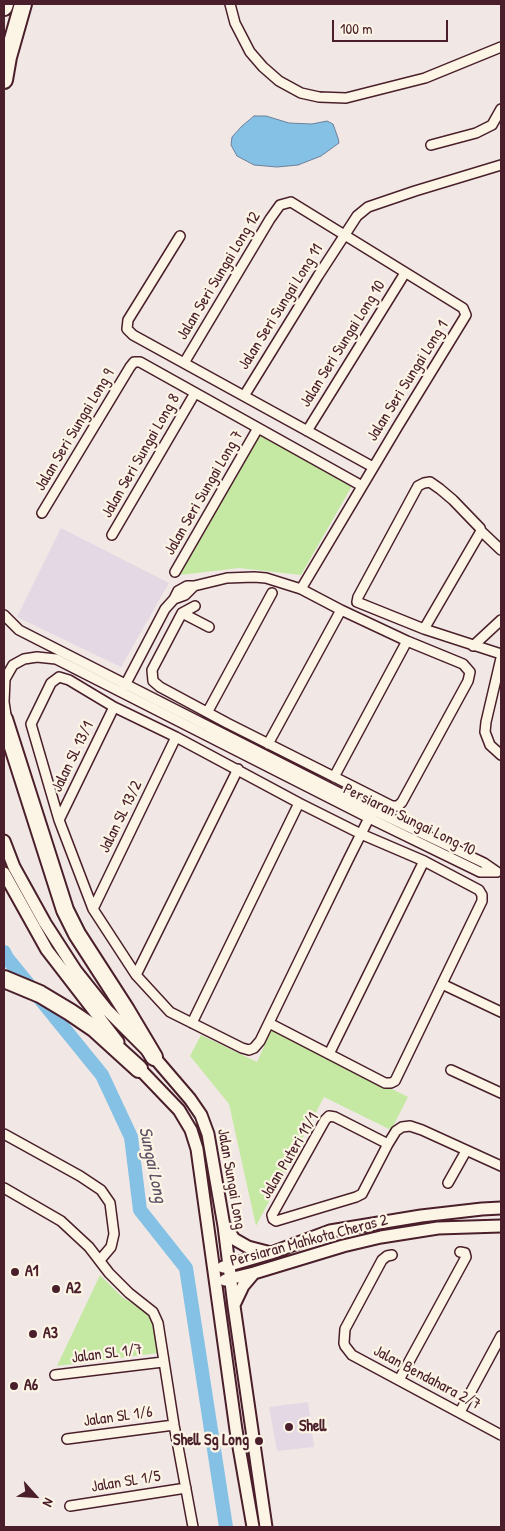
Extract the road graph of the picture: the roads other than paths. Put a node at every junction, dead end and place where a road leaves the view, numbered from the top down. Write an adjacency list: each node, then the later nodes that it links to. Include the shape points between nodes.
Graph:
1 (23, 4): 4 (highway)
2 (230, 4): 3 (street, via 235,23 250,52 263,67 279,81 302,93 319,97 346,98 425,78)
3 (501, 47)
4 (4, 80)
5 (501, 109): 6 (street, via 492,125 476,133)
6 (431, 145)
7 (501, 165): 9 (street, Jalan Seri Sungai Long 11, via 368,207)
8 (280, 205): 9 (street, Jalan Seri Sungai Long 1, via 291,202); 12 (street, Jalan Seri Sungai Long 12)
9 (344, 234): 11 (street, Jalan Seri Sungai Long 1); 14 (street, Jalan Seri Sungai Long 11)
10 (180, 236): 12 (street, via 128,320 127,329)
11 (405, 273): 16 (street, Jalan Seri Sungai Long 10); 17 (street, Jalan Seri Sungai Long 1, via 463,308 466,315)
12 (184, 363): 14 (street)
13 (195, 393): 15 (street); 19 (street, Jalan Seri Sungai Long 9, via 140,362 134,362); 21 (street, Jalan Seri Sungai Long 8)
14 (244, 396): 16 (street)
15 (258, 428): 18 (street); 23 (street, Jalan Seri Sungai Long 7)
16 (307, 431): 17 (street)
17 (373, 466): 18 (street, Jalan Seri Sungai Long 1)
18 (362, 486): 24 (street, Jalan Seri Sungai Long 1)
19 (42, 514)
20 (481, 531): 22 (street); 32 (street); 32 (street, via 440,489 430,482 418,486 357,600 359,604)
21 (112, 535)
22 (501, 550)
23 (175, 572)
24 (301, 589): 27 (street); 37 (street, via 254,577 227,578 194,586 165,609)
25 (272, 593): 39 (street)
26 (195, 606): 28 (street)
27 (341, 610): 33 (street); 43 (street)
28 (182, 613): 31 (street); 39 (street, via 152,670 153,681)
29 (4, 615): 37 (street, Persiaran Sungai Long 10, via 19,630)
30 (501, 620): 34 (street)
31 (209, 627)
32 (424, 629): 34 (street)
33 (407, 641): 46 (street); 46 (street, via 462,664 470,672 468,681 398,806)
34 (473, 646): 35 (street)
35 (501, 654)
36 (501, 658): 44 (street, via 485,732 490,744)
37 (124, 687): 42 (street, Persiaran Sungai Long 10, via 56,659 24,659 13,665 5,679 4,702); 48 (street, Persiaran Sungai Long 10)
38 (114, 707): 41 (street); 49 (street, Jalan SL 13/1); 49 (street, via 59,677 51,683 31,724)
39 (208, 711): 43 (street)
40 (4, 720): 42 (highway)
41 (176, 737): 45 (street); 55 (street, Jalan SL 13/2)
42 (9, 738): 63 (highway, via 65,910)
43 (268, 744): 46 (street)
44 (501, 755)
45 (238, 769): 47 (street); 56 (street)
46 (334, 777)
47 (299, 803): 50 (street); 60 (street)
48 (371, 814): 50 (street); 54 (street, Persiaran Sungai Long 10, via 484,863)
49 (59, 820): 55 (street)
50 (362, 834): 52 (street); 61 (street)
51 (4, 841): 63 (street, Jalan Sungai Long, via 14,867 45,923 76,971 107,1010)
52 (424, 861): 58 (street, via 479,890 482,895); 62 (street)
53 (4, 873): 64 (street, Jalan Sungai Long, via 46,950)
54 (499, 873)
55 (93, 909): 56 (street)
56 (136, 975): 60 (street, via 170,1012)
57 (4, 979): 64 (highway, via 40,994 70,1012 95,1029)
58 (442, 984): 59 (street); 62 (street, via 391,1084)
59 (501, 1012)
60 (192, 1023): 61 (street, via 249,1050 260,1041)
61 (269, 1023): 62 (street)
62 (330, 1054)
63 (154, 1057): 74 (street, Jalan Sungai Long, via 201,1115 208,1134)
64 (139, 1069): 81 (street, Jalan Sungai Long, via 179,1110 191,1130 198,1149)
65 (451, 1070): 66 (street)
66 (501, 1093)
67 (4, 1134): 79 (street, via 101,1190 110,1203 114,1234 111,1247)
68 (388, 1144): 68 (street, Jalan Puteri 11/1, via 329,1116 272,1219 276,1221 362,1194); 69 (street, via 396,1131 410,1126)
69 (466, 1151): 70 (street); 71 (street)
70 (500, 1166)
71 (448, 1184)
72 (4, 1188): 79 (street, via 61,1221)
73 (501, 1208): 77 (street, Persiaran Mahkota Cheras 2, via 421,1216 330,1231)
74 (224, 1226): 77 (street, via 234,1239 248,1247); 80 (street, Jalan Sungai Long)
75 (501, 1226): 82 (street, Persiaran Mahkota Cheras 2, via 438,1228 381,1237)
76 (460, 1252): 89 (street, via 466,1257)
77 (271, 1253): 80 (street, Persiaran Mahkota Cheras 2)
78 (392, 1255): 89 (street, Jalan Bendahara 2/7, via 387,1256 378,1268 345,1329 344,1343 352,1355)
79 (100, 1260): 87 (street, via 129,1293 153,1312 158,1323)
80 (229, 1266): 81 (street, Persiaran Mahkota Cheras 2); 83 (street, Jalan Sungai Long)
81 (214, 1269): 84 (street, Jalan Sungai Long)
82 (254, 1273): 83 (street, Persiaran Mahkota Cheras 2); 85 (street, via 243,1286)
83 (231, 1279): 84 (street, Persiaran Mahkota Cheras 2); 85 (street, Jalan Sungai Long)
84 (216, 1282): 97 (street, Jalan Sungai Long)
85 (234, 1306): 98 (street, Jalan Sungai Long)
86 (501, 1336): 90 (street)
87 (163, 1362): 88 (street, Jalan SL 1/7); 91 (street)
88 (55, 1375)
89 (398, 1380): 90 (street, Jalan Bendahara 2/7)
90 (460, 1412): 92 (street, Jalan Bendahara 2/7)
91 (174, 1425): 93 (street, Jalan SL 1/6); 94 (street)
92 (501, 1435)
93 (67, 1439)
94 (186, 1488): 95 (street, Jalan SL 1/5); 96 (street)
95 (70, 1506)
96 (193, 1527)
97 (253, 1527)
98 (266, 1527)

